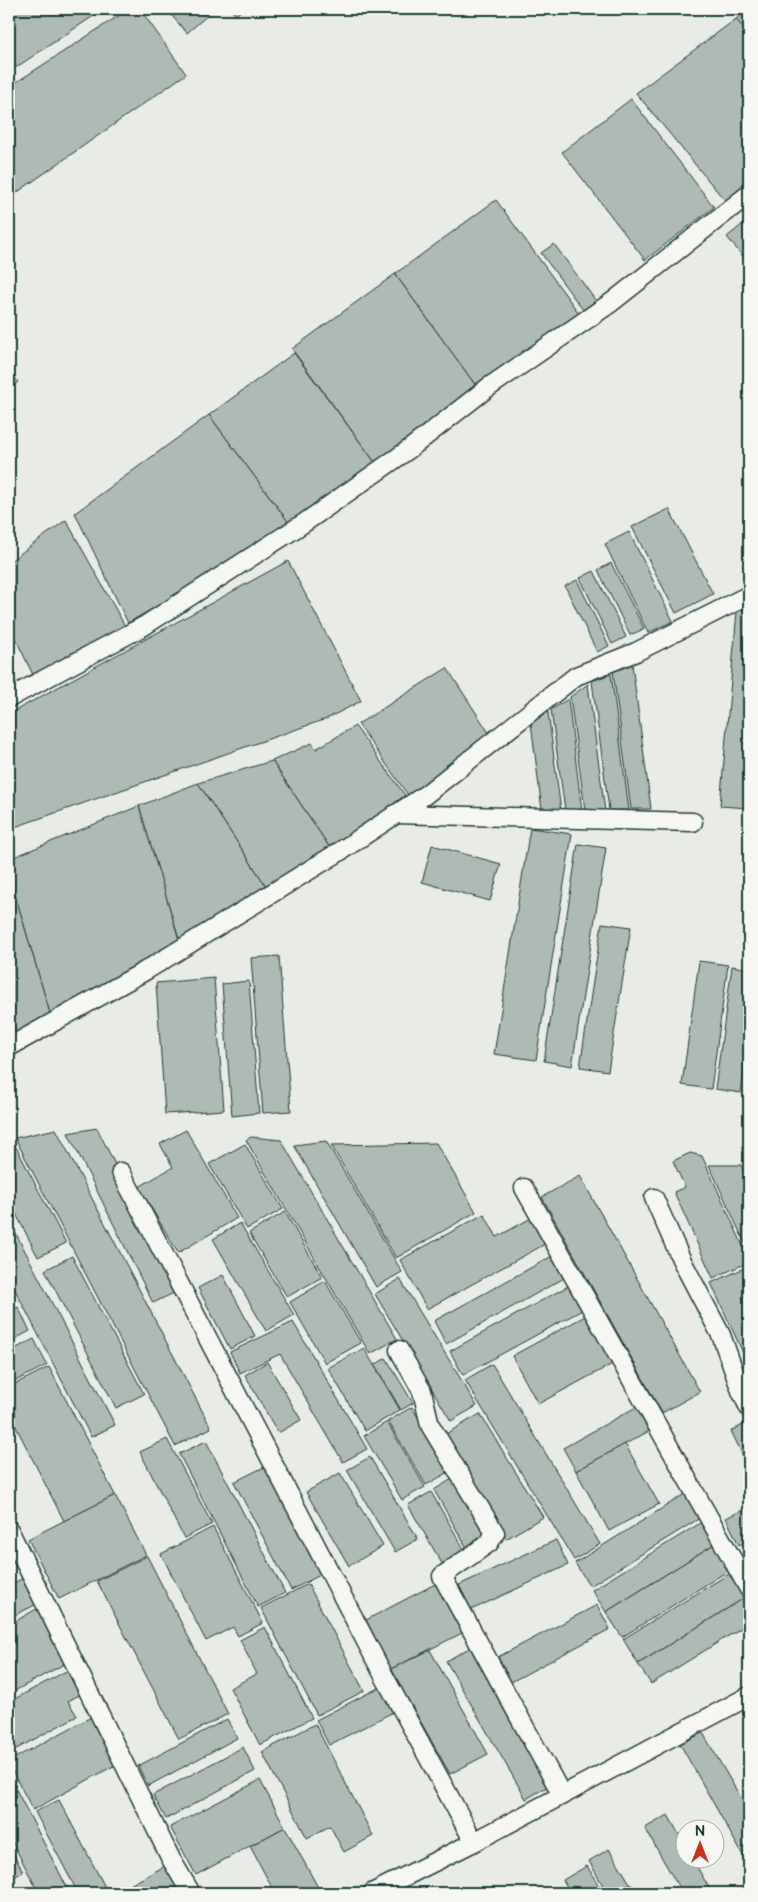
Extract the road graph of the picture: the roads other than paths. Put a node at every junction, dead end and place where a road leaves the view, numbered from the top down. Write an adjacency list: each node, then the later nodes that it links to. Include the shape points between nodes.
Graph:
1 (749, 194): 3 (street, via 612,302 486,389 408,450 304,523 144,626)
2 (749, 595): 4 (street, via 636,652 576,676 425,795)
3 (9, 698)
4 (396, 814): 5 (street); 6 (street, via 145,971)
5 (693, 822)
6 (9, 1047)
7 (121, 1172): 16 (street)
8 (524, 1188): 13 (street)
9 (654, 1198): 11 (street, via 682,1261 721,1335)
10 (399, 1350): 15 (street, via 422,1391 430,1425 495,1533 489,1542 442,1576)
11 (749, 1408)
12 (9, 1530): 17 (street, via 171,1859)
13 (749, 1589)
14 (749, 1696): 15 (street)
15 (562, 1795): 16 (street)
16 (474, 1842): 18 (street)
17 (191, 1893)
18 (372, 1893)

